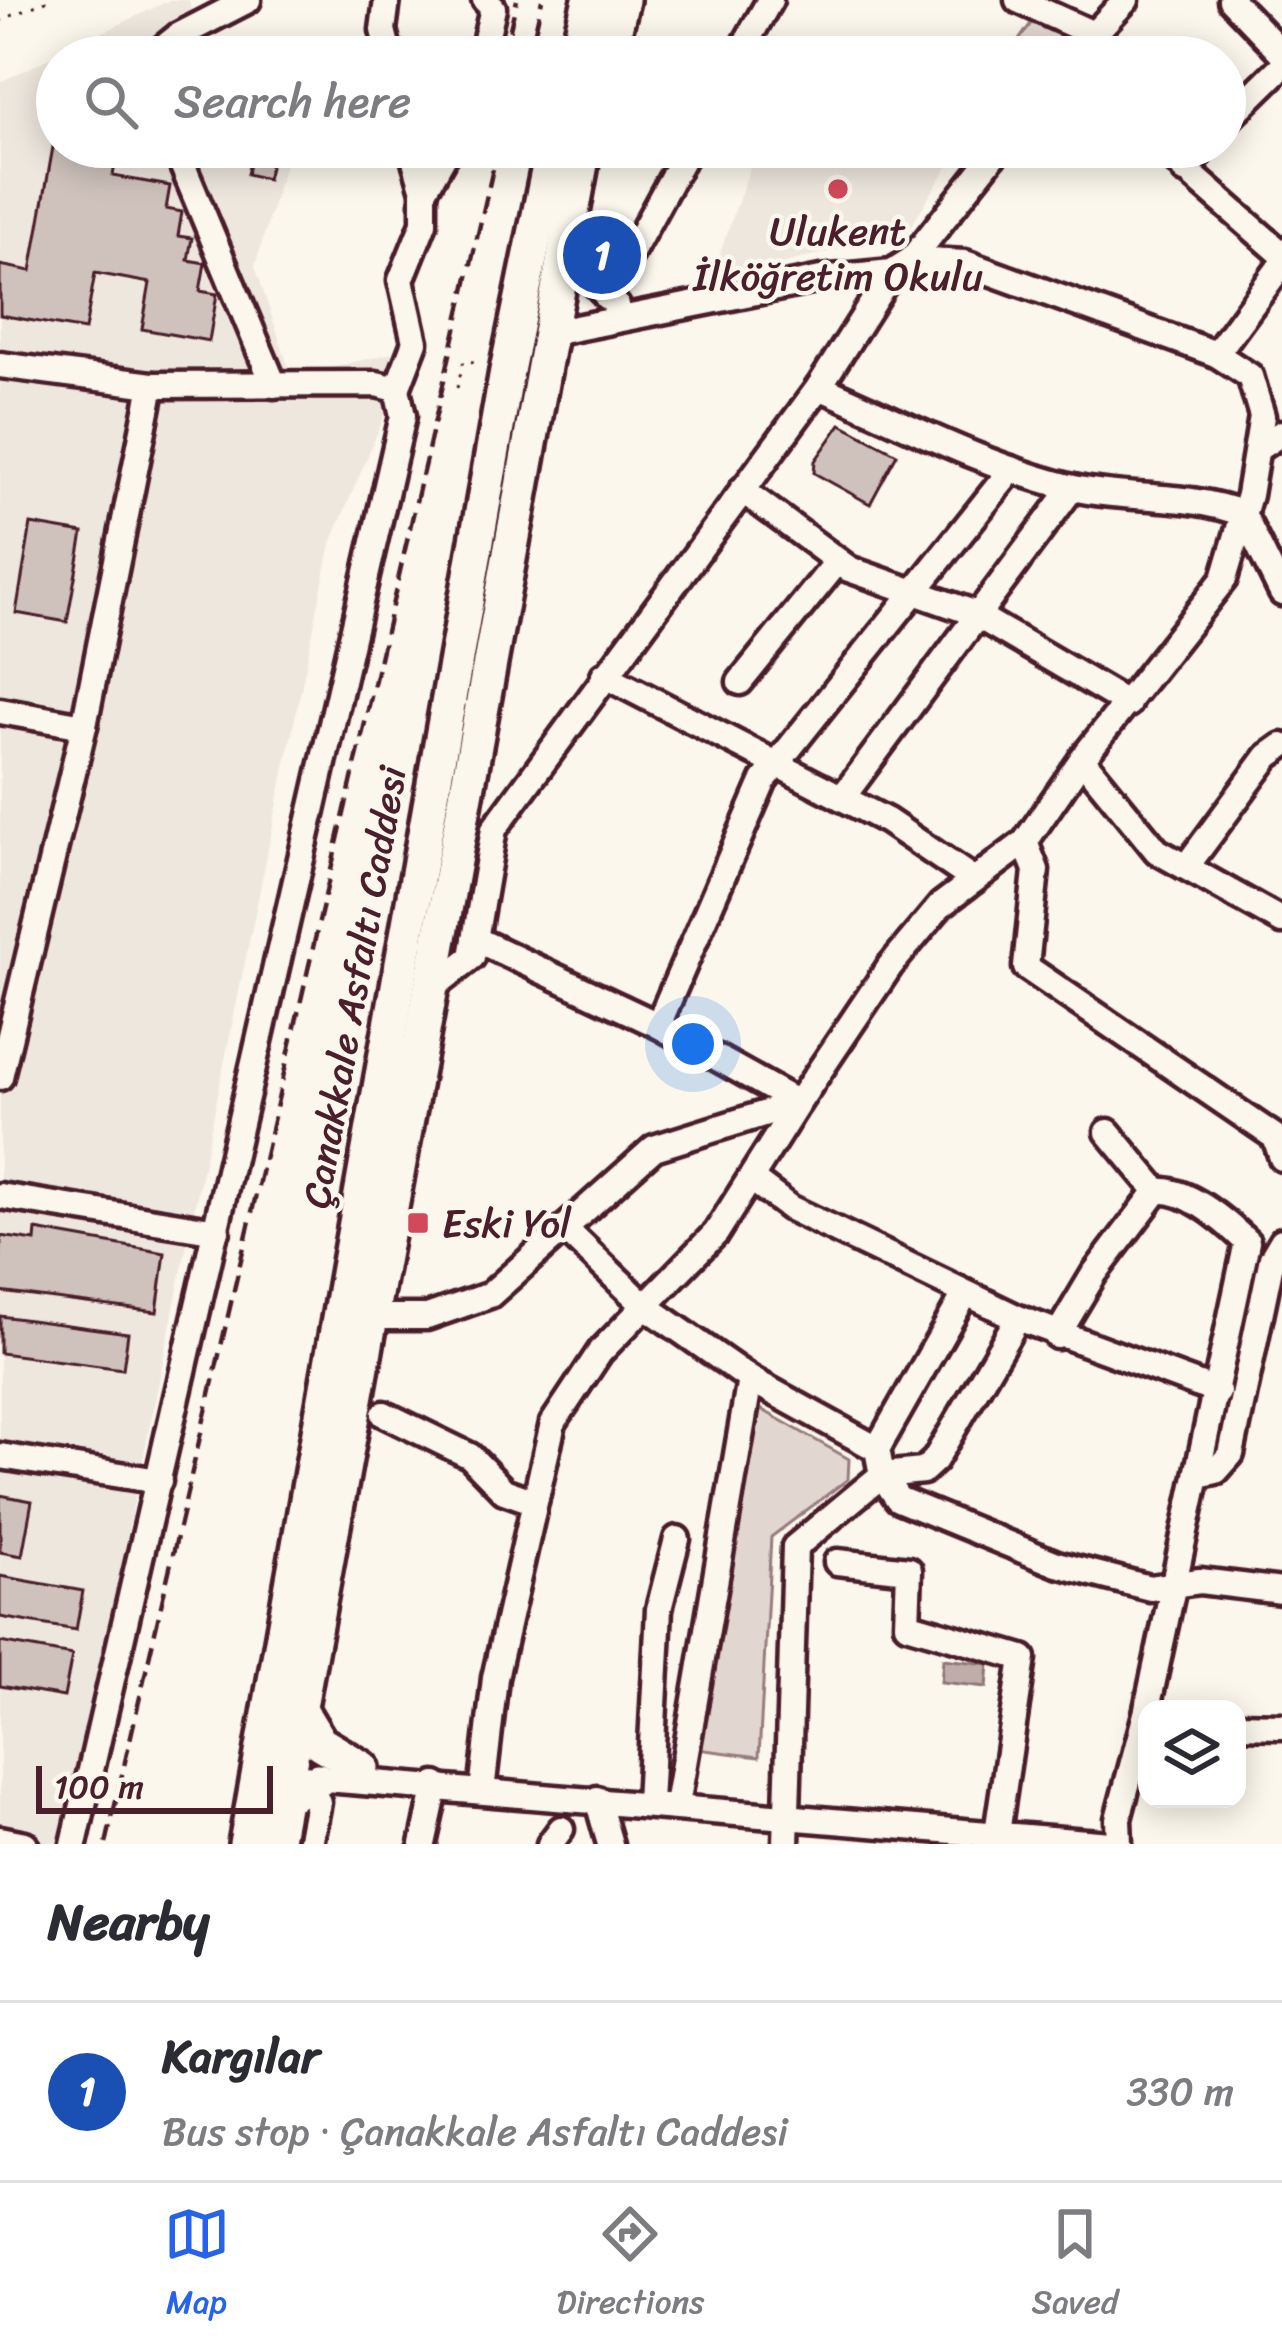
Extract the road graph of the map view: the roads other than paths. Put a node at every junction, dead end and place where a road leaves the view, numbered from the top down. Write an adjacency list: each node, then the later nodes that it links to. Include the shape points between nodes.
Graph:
1 (248, 0): 11 (street)
2 (387, 0): 12 (street)
3 (485, 0): 13 (street, via 494,8)
4 (590, 0): 14 (highway)
5 (622, 0): 15 (highway)
6 (770, 0): 16 (street)
7 (1018, 0): 10 (street)
8 (1126, 0): 10 (street)
9 (1231, 0): 18 (street)
10 (1091, 33): 17 (street)
11 (178, 36)
12 (385, 36)
13 (487, 36)
14 (581, 36)
15 (613, 36)
16 (750, 36)
17 (1089, 36)
18 (1282, 53)
19 (1282, 66): 20 (street)
20 (1246, 101)
21 (184, 168): 42 (street)
22 (417, 168): 31 (street)
23 (437, 168): 31 (street)
24 (549, 168): 106 (highway, Çanakkale Asfaltı Caddesi, via 507,370)
25 (580, 168): 32 (highway)
26 (678, 168): 36 (street)
27 (983, 168): 35 (street)
28 (1182, 168): 30 (street)
29 (1187, 168): 30 (street)
30 (1185, 171): 33 (street)
31 (424, 191): 44 (street, via 424,223 401,280 415,342)
32 (567, 243): 36 (street, via 575,264); 38 (highway)
33 (1282, 254)
34 (1282, 263): 39 (street)
35 (902, 266): 37 (street); 39 (street, via 964,263); 43 (street)
36 (607, 297): 37 (street)
37 (627, 317): 38 (street)
38 (551, 333): 69 (highway)
39 (1216, 354): 46 (street, via 1250,376 1262,416)
40 (0, 364): 41 (street)
41 (152, 385): 42 (street); 59 (street)
42 (274, 385): 44 (street)
43 (819, 387): 47 (street); 49 (street)
44 (397, 389): 80 (street, via 403,416 378,540)
45 (1282, 433): 46 (street)
46 (1257, 449): 50 (street)
47 (1012, 469): 48 (street); 52 (street)
48 (1072, 488): 50 (street); 54 (street)
49 (742, 490): 51 (street); 55 (street)
50 (1243, 514): 53 (street); 57 (street, via 1224,579)
51 (838, 561): 52 (street); 56 (street)
52 (914, 592): 54 (street); 62 (street)
53 (1282, 592)
54 (977, 616): 57 (street); 63 (street)
55 (604, 675): 62 (street); 68 (street, via 494,829)
56 (740, 682)
57 (1128, 704): 61 (street)
58 (0, 711): 59 (street)
59 (84, 726): 70 (street)
60 (1282, 746): 65 (street)
61 (1082, 759): 64 (street); 65 (street, via 1157,851)
62 (778, 765): 63 (street); 71 (street, via 764,780)
63 (842, 798): 66 (street)
64 (1025, 842): 66 (street); 75 (street, via 1036,870 1026,967)
65 (1186, 867): 67 (street)
66 (974, 880): 73 (street, via 941,905 890,966)
67 (1282, 921)
68 (475, 939): 69 (street, via 472,957); 71 (street)
69 (433, 987): 84 (highway)
70 (8, 1008): 72 (street)
71 (658, 1025): 73 (street)
72 (0, 1077)
73 (798, 1103): 76 (street); 79 (street, via 654,1148)
74 (1108, 1132): 77 (street)
75 (1280, 1140)
76 (753, 1180): 82 (street, via 790,1208); 83 (street, via 716,1233)
77 (1157, 1191): 86 (street); 88 (street, via 1189,1199 1247,1242)
78 (0, 1196): 80 (street)
79 (565, 1229): 83 (street); 84 (street, via 490,1295 427,1317)
80 (217, 1231): 94 (street)
81 (1282, 1241): 93 (street, via 1231,1454 1216,1471)
82 (964, 1294): 85 (street); 90 (street)
83 (644, 1305): 87 (street); 95 (street, via 600,1352 553,1423)
84 (372, 1317): 101 (highway)
85 (1018, 1318): 86 (street); 92 (street, via 935,1460 923,1472)
86 (1057, 1336): 88 (street)
87 (750, 1379): 90 (street); 111 (street)
88 (1218, 1392): 93 (street)
89 (384, 1414): 95 (street, via 470,1456 504,1491)
90 (877, 1449): 92 (street)
91 (0, 1456): 94 (street)
92 (882, 1475): 98 (street, via 898,1498 1057,1564 1150,1588); 112 (street, via 795,1547)
93 (1198, 1475): 98 (street)
94 (158, 1481): 117 (street)
95 (532, 1501): 108 (street, via 495,1678)
96 (676, 1540): 110 (street, via 659,1609)
97 (837, 1562): 113 (street, via 909,1570 907,1624 1022,1658)
98 (1177, 1586): 99 (street, via 1200,1581); 100 (street)
99 (1282, 1591)
100 (1150, 1700)
101 (300, 1710): 105 (highway, via 320,1743); 106 (highway)
102 (1246, 1724): 103 (street)
103 (1282, 1726)
104 (1138, 1745): 124 (street)
105 (362, 1768): 106 (street); 107 (street)
106 (293, 1779): 107 (street); 118 (highway, Çanakkale Asfaltı Caddesi); 119 (highway, Çanakkale Asfaltı Caddesi); 120 (street)
107 (436, 1785): 108 (street); 121 (street)
108 (482, 1791): 109 (street)
109 (597, 1799): 110 (street); 122 (street)
110 (649, 1803): 111 (street)
111 (677, 1805): 112 (street)
112 (788, 1814): 114 (street); 123 (street)
113 (997, 1833): 114 (street); 124 (street)
114 (904, 1834)
115 (0, 1839): 116 (street)
116 (25, 1844)
117 (74, 1844)
118 (246, 1844)
119 (275, 1844)
120 (310, 1844)
121 (423, 1844)
122 (610, 1844)
123 (786, 1844)
124 (1114, 1844)

